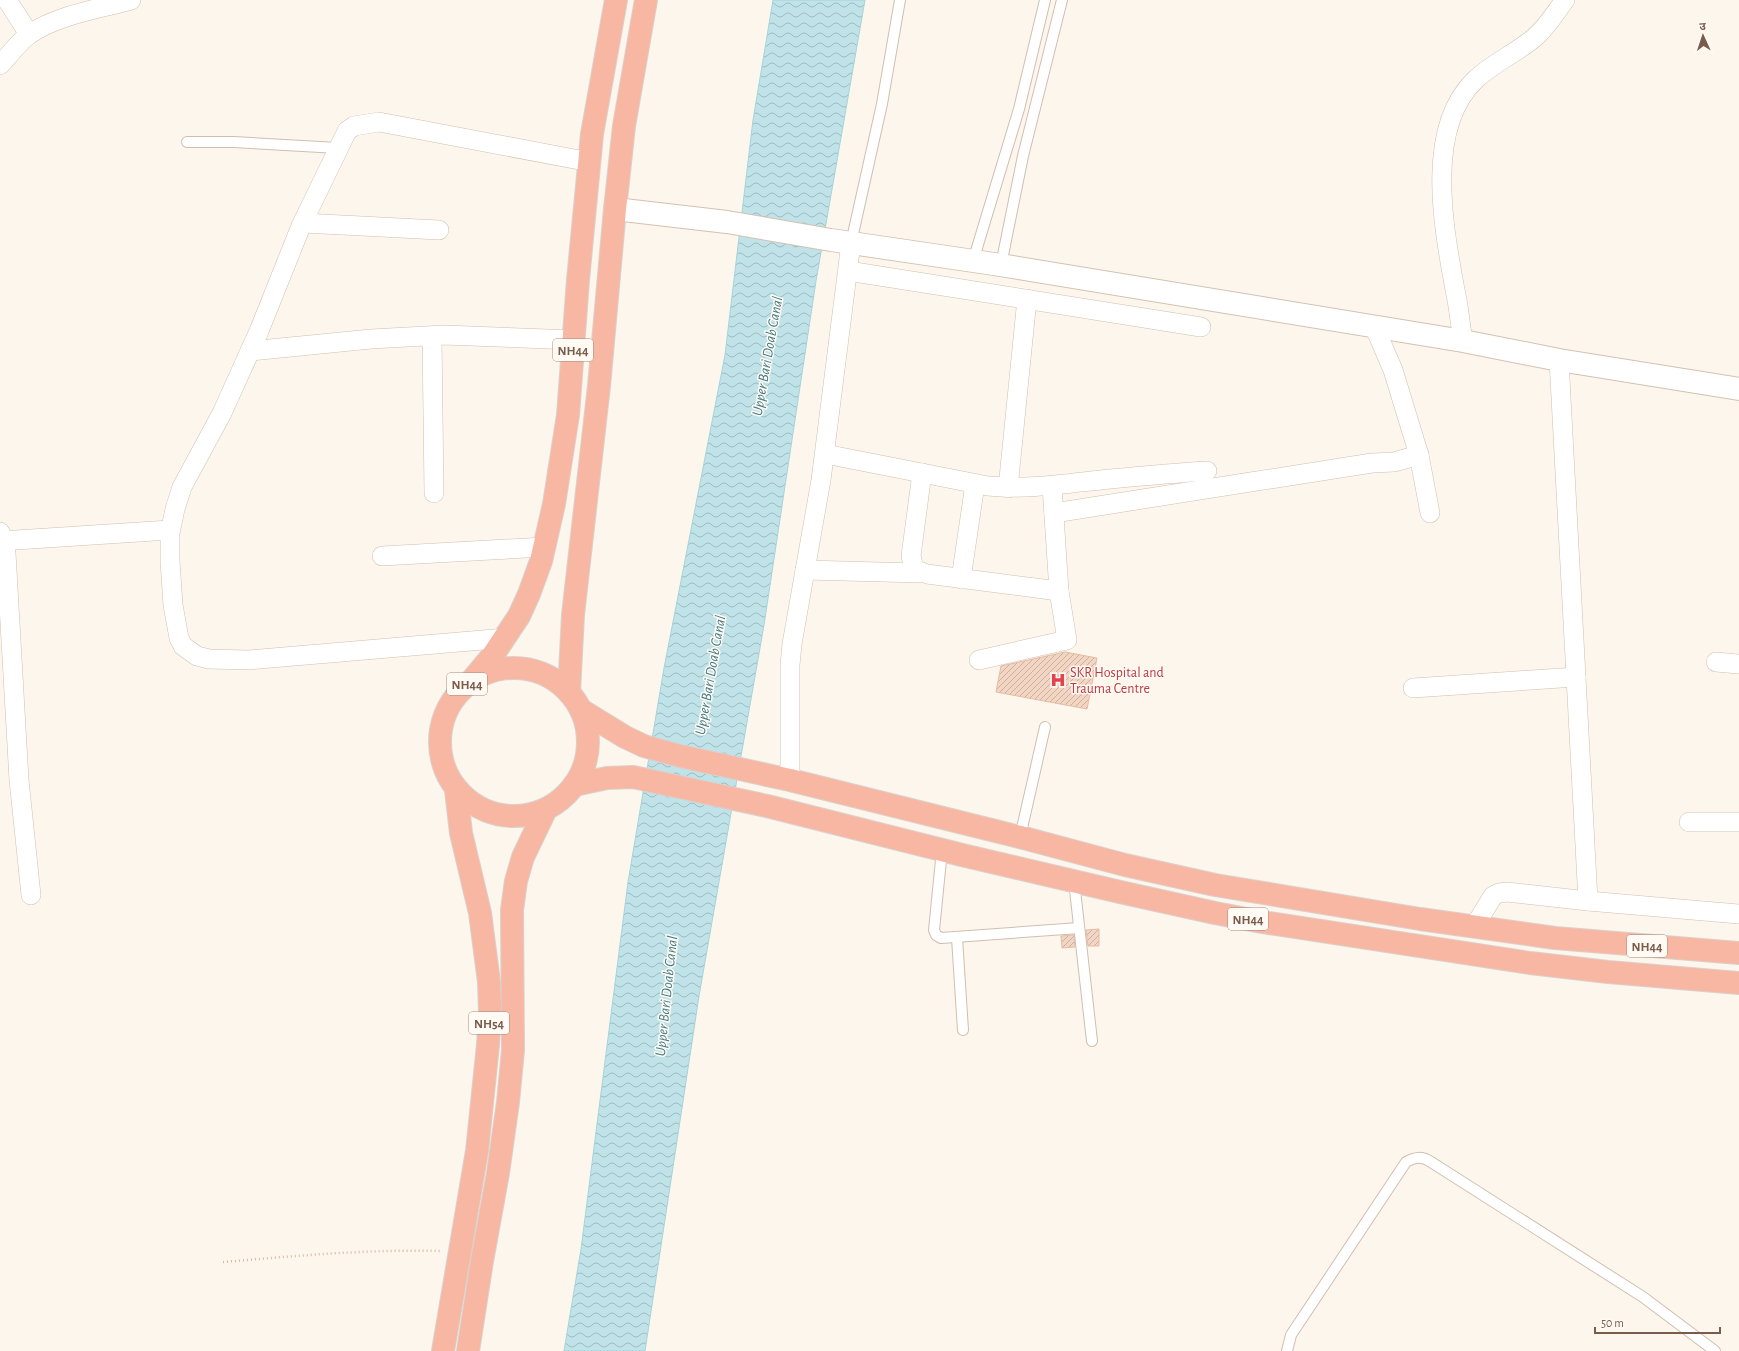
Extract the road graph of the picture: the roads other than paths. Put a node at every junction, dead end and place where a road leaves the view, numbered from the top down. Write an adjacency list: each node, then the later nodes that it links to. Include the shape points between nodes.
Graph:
1 (7, 0): 9 (street)
2 (131, 0): 9 (street, via 62,19)
3 (616, 0): 15 (highway, NH44, via 592,134)
4 (646, 0): 16 (highway, NH44, via 624,126)
5 (900, 0): 19 (lane, via 882,104)
6 (1045, 0): 10 (lane)
7 (1062, 0): 11 (lane)
8 (1565, 0): 28 (street, via 1534,38 1475,80 1460,97 1453,114 1445,145 1442,198)
9 (29, 34): 12 (street)
10 (1037, 35): 11 (lane); 20 (lane, via 1019,109)
11 (1052, 38): 21 (lane, via 1023,156)
12 (0, 65)
13 (187, 142): 14 (lane)
14 (338, 148): 15 (street, via 347,131 354,126 379,122); 17 (street)
15 (590, 162): 27 (highway, NH44)
16 (615, 209): 19 (street, via 727,222); 57 (highway, NH44, via 599,386 573,615)
17 (303, 223): 18 (street); 29 (street)
18 (439, 230)
19 (841, 241): 20 (street); 22 (street)
20 (973, 261): 21 (street)
21 (1001, 265): 24 (street)
22 (848, 271): 23 (street); 32 (street)
23 (1026, 300): 25 (street); 38 (street)
24 (1374, 326): 28 (street); 33 (street, via 1393,370)
25 (1201, 327)
26 (432, 336): 27 (street); 29 (street, via 371,339); 39 (street)
27 (574, 340): 44 (highway, NH44, via 568,415 554,504)
28 (1463, 341): 30 (street)
29 (250, 351): 42 (street, via 222,413 182,487)
30 (1559, 360): 31 (street); 54 (street)
31 (1739, 389)
32 (824, 454): 35 (street); 46 (street)
33 (1419, 455): 40 (street, via 1394,462 1372,463); 41 (street)
34 (1207, 470): 37 (street)
35 (922, 473): 36 (street); 47 (street, via 911,556 914,569)
36 (975, 484): 38 (street); 48 (street)
37 (1052, 486): 38 (street); 40 (street)
38 (1008, 488)
39 (434, 493)
40 (1054, 513): 49 (street)
41 (1430, 513)
42 (170, 530): 43 (street); 50 (street, via 173,605 179,638 183,646 197,656 209,659 248,660)
43 (1, 538): 59 (street)
44 (544, 547): 45 (street); 50 (highway, NH44, via 529,594)
45 (382, 556)
46 (805, 570): 47 (street); 61 (street, via 792,644)
47 (920, 573): 48 (street)
48 (961, 578): 49 (street)
49 (1060, 591): 51 (street, via 1067,640)
50 (506, 638): 55 (highway, NH44)
51 (979, 660)
52 (1716, 662): 53 (street)
53 (1739, 664)
54 (1576, 677): 56 (street); 71 (street)
55 (472, 680): 57 (highway, NH44, via 488,672 522,668 540,672 556,680); 63 (highway, NH44, via 456,694 445,712 439,732 439,753 445,772)
56 (1413, 688)
57 (569, 692): 58 (highway, NH44)
58 (581, 710): 61 (highway, NH44, via 644,746); 62 (highway, NH44, via 587,729 588,749 584,768)
59 (8, 723): 70 (street, via 19,780)
60 (1045, 728): 67 (lane)
61 (782, 778): 67 (highway, NH44)
62 (574, 785): 64 (highway, NH44, via 561,800); 68 (highway, NH44, via 607,778 633,777 767,806)
63 (456, 790): 64 (highway, NH44, via 468,802 498,815 526,815); 80 (highway, NH54, via 461,833 480,913 489,982 490,1012 478,1144)
64 (546, 809): 81 (highway, NH54, via 523,857 516,880 512,910 513,1050 508,1102)
65 (1689, 822): 66 (street)
66 (1739, 822)
67 (1020, 837): 73 (highway, NH44, via 1125,865 1215,885)
68 (942, 850): 69 (highway, NH44); 75 (lane, via 934,930 941,938)
69 (1074, 881): 74 (lane); 77 (highway, NH44, via 1215,914 1457,953 1608,972)
70 (31, 895)
71 (1588, 901): 72 (street); 73 (street, via 1499,892 1493,896)
72 (1739, 914)
73 (1474, 927): 76 (highway, NH44, via 1555,938)
74 (1079, 928): 75 (lane); 79 (lane)
75 (957, 938): 78 (lane)
76 (1739, 953)
77 (1739, 983)
78 (963, 1030)
79 (1092, 1041)
80 (443, 1351)
81 (468, 1351)
82 (1286, 1351): 83 (lane, via 1291,1335 1406,1162 1418,1157 1431,1162 1644,1297)
83 (1715, 1351)

